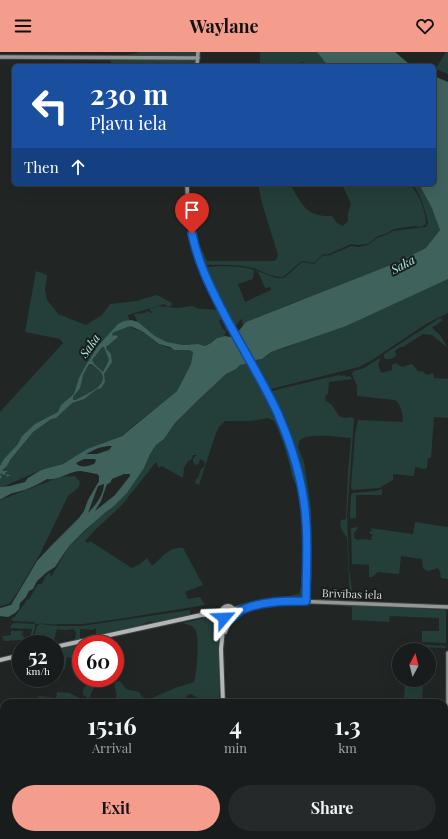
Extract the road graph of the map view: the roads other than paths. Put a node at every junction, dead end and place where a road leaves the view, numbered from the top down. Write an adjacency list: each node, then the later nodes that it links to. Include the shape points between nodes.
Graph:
1 (198, 52): 3 (street)
2 (0, 57): 3 (street)
3 (198, 58): 4 (street)
4 (197, 64)
5 (187, 186): 6 (street, via 195,248 208,283 278,413 299,472 306,523)
6 (306, 601): 7 (street, Brīvības iela); 8 (street, Brīvības iela)
7 (256, 604): 9 (street, Brīvības iela); 11 (street, Brīvības iela)
8 (448, 607)
9 (234, 609): 10 (main road, via 227,606); 11 (main road)
10 (223, 615): 12 (main road); 13 (main road); 14 (main road, via 213,612)
11 (235, 615): 12 (main road)
12 (230, 620): 13 (main road)
13 (222, 638): 18 (main road)
14 (64, 645)
15 (448, 653): 19 (street)
16 (12, 657): 17 (main road)
17 (0, 660)
18 (223, 699)
19 (448, 707)

